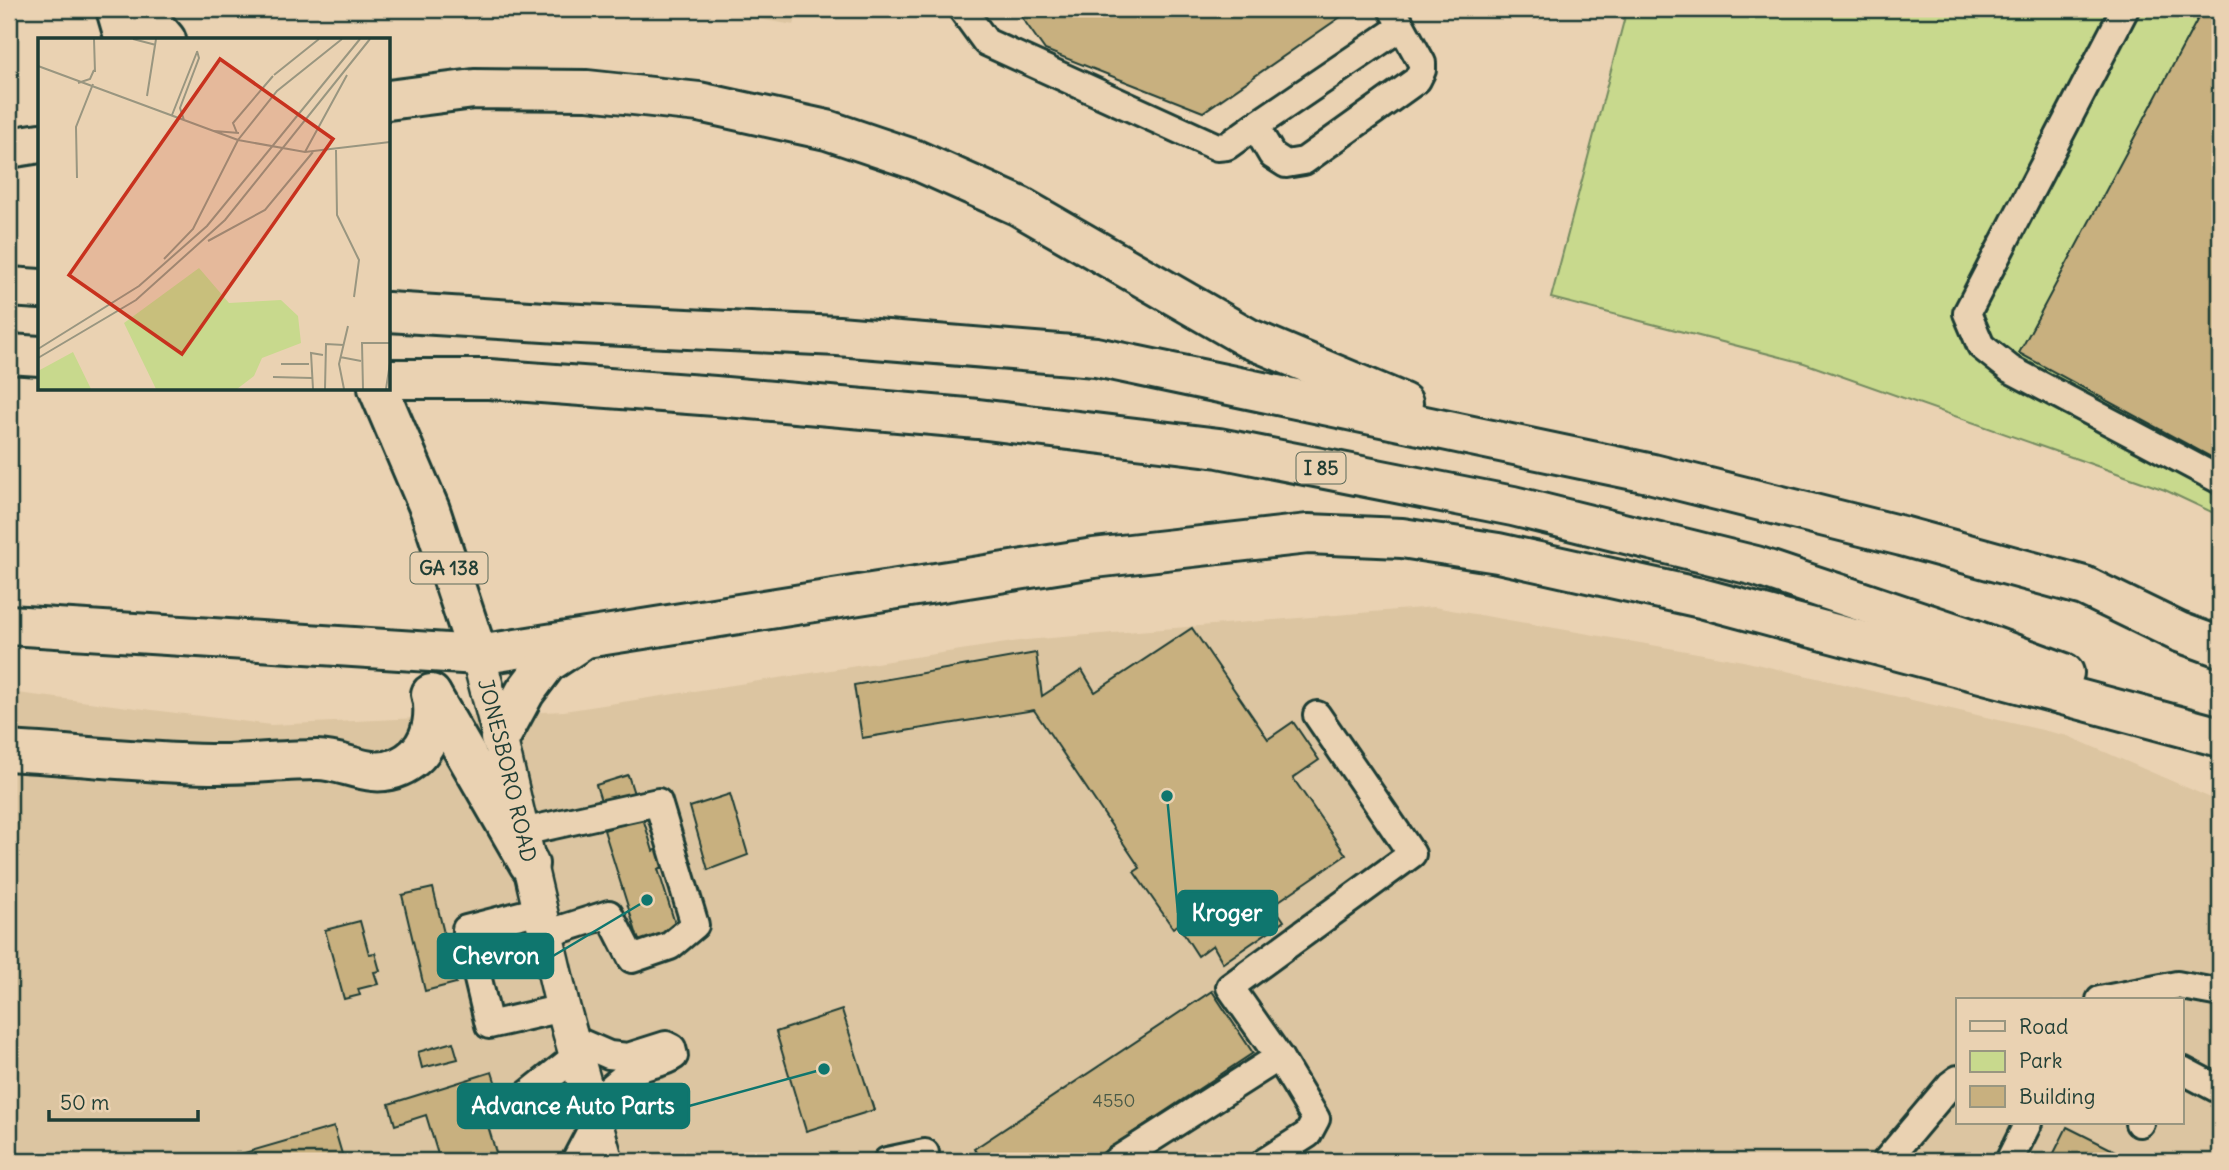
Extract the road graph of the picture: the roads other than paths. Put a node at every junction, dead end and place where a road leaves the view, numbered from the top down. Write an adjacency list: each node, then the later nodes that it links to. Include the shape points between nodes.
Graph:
1 (116, 9): 6 (highway)
2 (140, 9): 7 (highway)
3 (962, 9): 9 (street, via 986,42 1217,147 1227,146)
4 (2125, 9): 20 (street, via 1967,313 1981,346 2010,369)
5 (1397, 18): 9 (street); 9 (street, via 1422,63 1417,80 1304,161 1286,164 1272,155)
6 (124, 38)
7 (164, 38)
8 (390, 100): 19 (highway, via 474,89 587,90 699,102 827,130 916,160 1019,206 1248,338)
9 (1255, 126)
10 (38, 143): 11 (highway)
11 (9, 148)
12 (9, 287): 13 (highway)
13 (38, 289)
14 (390, 312): 19 (highway, via 838,336 1096,357)
15 (9, 354): 16 (highway)
16 (38, 356)
17 (390, 379): 28 (highway, I 85, via 489,379 715,396 978,419 1219,448 1514,506 1756,566 1968,637)
18 (379, 390): 25 (highway, JONESBORO ROAD / GA 138, via 430,510)
19 (1482, 437): 23 (highway, via 1653,474 2084,586)
20 (2220, 480)
21 (9, 625): 24 (highway)
22 (585, 639): 25 (highway); 29 (highway, via 1094,558 1308,534 1402,538 1498,553 1701,598); 30 (highway, via 547,663)
23 (2220, 647)
24 (381, 650): 25 (highway); 26 (highway, via 405,661)
25 (478, 655): 30 (main road, JONESBORO ROAD / GA 138)
26 (432, 696): 31 (highway, via 434,721 426,745 408,763 388,771 367,772 320,760 210,764); 32 (highway)
27 (1317, 715): 38 (street, via 1412,854 1230,987)
28 (2220, 731)
29 (2220, 737)
30 (500, 738): 32 (main road, JONESBORO ROAD / GA 138)
31 (9, 751)
32 (526, 848): 33 (main road, JONESBORO ROAD / GA 138); 33 (street, via 658,802 695,925 670,946 632,959 609,914)
33 (543, 922): 36 (main road, JONESBORO ROAD / GA 138); 36 (street, via 466,929 489,1026)
34 (2220, 993): 35 (street, via 2177,985)
35 (2110, 998)
36 (563, 1008): 37 (main road, JONESBORO ROAD / GA 138)
37 (574, 1047): 42 (street); 43 (main road, JONESBORO ROAD / GA 138); 43 (street, via 628,1057 666,1045 674,1053 669,1060 636,1070 617,1083)
38 (1279, 1057): 49 (street); 50 (street, via 1316,1119 1308,1134)
39 (2184, 1071): 41 (street)
40 (1956, 1081): 51 (street)
41 (2220, 1090)
42 (508, 1110)
43 (593, 1115): 46 (street); 47 (main road, JONESBORO ROAD / GA 138)
44 (2028, 1124): 52 (street)
45 (932, 1155): 48 (street)
46 (575, 1161)
47 (606, 1161)
48 (887, 1161)
49 (1116, 1161)
50 (1266, 1161)
51 (1886, 1161)
52 (2009, 1161)

